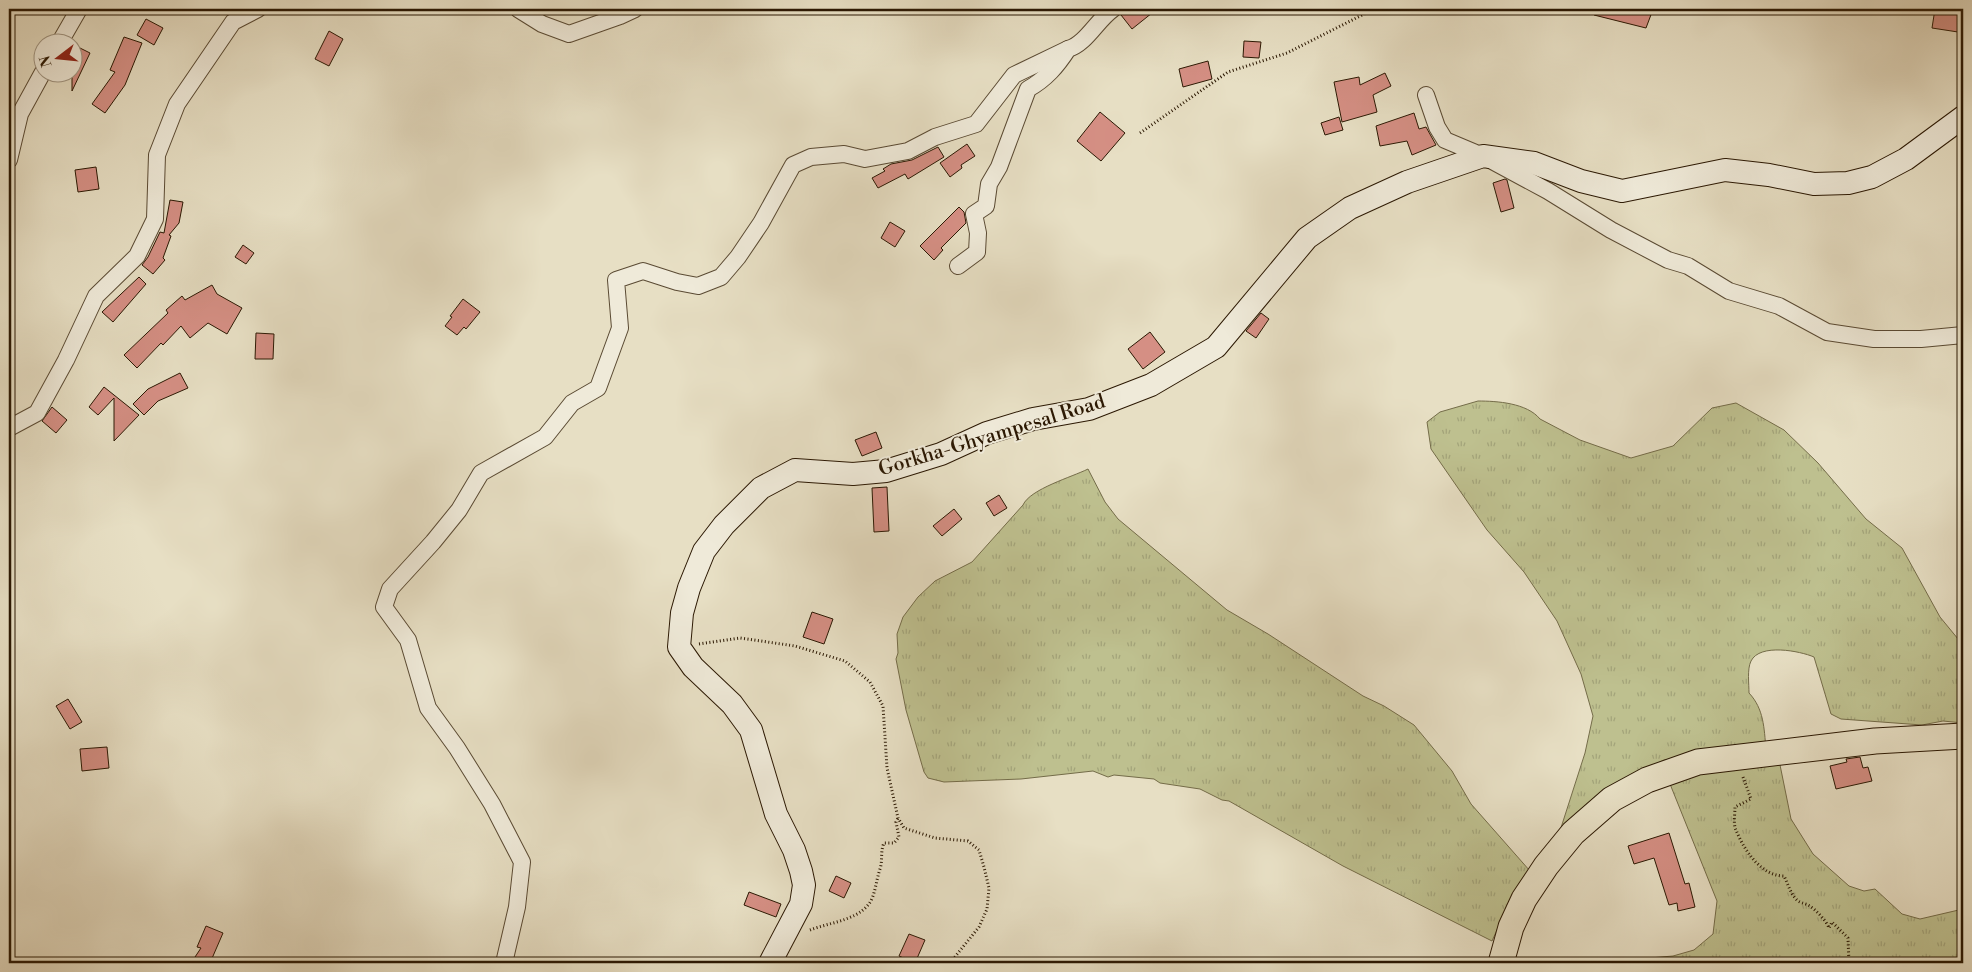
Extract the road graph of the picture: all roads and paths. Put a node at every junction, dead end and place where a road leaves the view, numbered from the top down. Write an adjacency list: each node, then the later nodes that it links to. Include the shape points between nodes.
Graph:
1 (79, 9): 7 (street)
2 (258, 9): 17 (street, via 233,22 177,104 157,155 155,219 137,256 96,296 37,413)
3 (518, 9): 4 (street, via 542,24 570,34)
4 (635, 9)
5 (1113, 9): 8 (street, via 1076,46)
6 (1374, 9): 12 (path, via 1287,53 1228,72)
7 (66, 32)
8 (1068, 49): 15 (street, via 1041,82 1028,89 999,167 989,184 986,206 974,214 977,252); 23 (street, via 1014,75 976,124 935,137 908,151 865,159 844,154 811,157 793,165 761,223 720,277 698,286 642,271 616,280 620,328 598,388 572,403 545,437 481,472 459,510 390,589 384,607 408,640 428,708 492,804 522,862 517,907)
9 (38, 82): 14 (street, via 20,114)
10 (1426, 95): 13 (street, via 1445,140)
11 (1963, 117): 13 (main road, Gorkha-Ghyampesal Road, via 1906,159 1872,177 1848,183 1814,184 1725,170 1622,191 1581,181 1534,163)
12 (1140, 133)
13 (1483, 156): 16 (street, via 1668,260 1688,266 1729,291 1779,306 1827,332 1874,339); 18 (main road, Gorkha-Ghyampesal Road, via 1407,182 1350,208 1307,238 1216,347 1151,385 1089,408 1033,419 986,433 941,454 886,471 853,474 796,470 761,488 704,551 682,613)
14 (9, 160)
15 (958, 266)
16 (1963, 335)
17 (9, 428)
18 (679, 647): 21 (path, via 740,638 795,646 845,661 870,682 883,706 886,768); 22 (main road, via 693,667 732,704 751,730 776,814 802,871 801,904)
19 (1963, 736): 26 (main road, via 1875,741 1698,762 1647,780 1612,799 1573,834 1546,866 1524,899 1511,927)
20 (1740, 773): 27 (path, via 1751,799 1735,807 1735,829 1752,859 1774,876 1784,876 1798,901 1824,918 1829,928 1832,922 1848,938)
21 (898, 818): 22 (path, via 899,836 894,843 884,843 880,851 882,863 868,904 858,913 834,924 794,938); 25 (path, via 904,828 935,838 968,841 979,850 989,888 987,908 974,934)
22 (784, 938): 24 (main road)
23 (504, 963)
24 (770, 963)
25 (950, 963)
26 (1501, 963)
27 (1849, 963)

